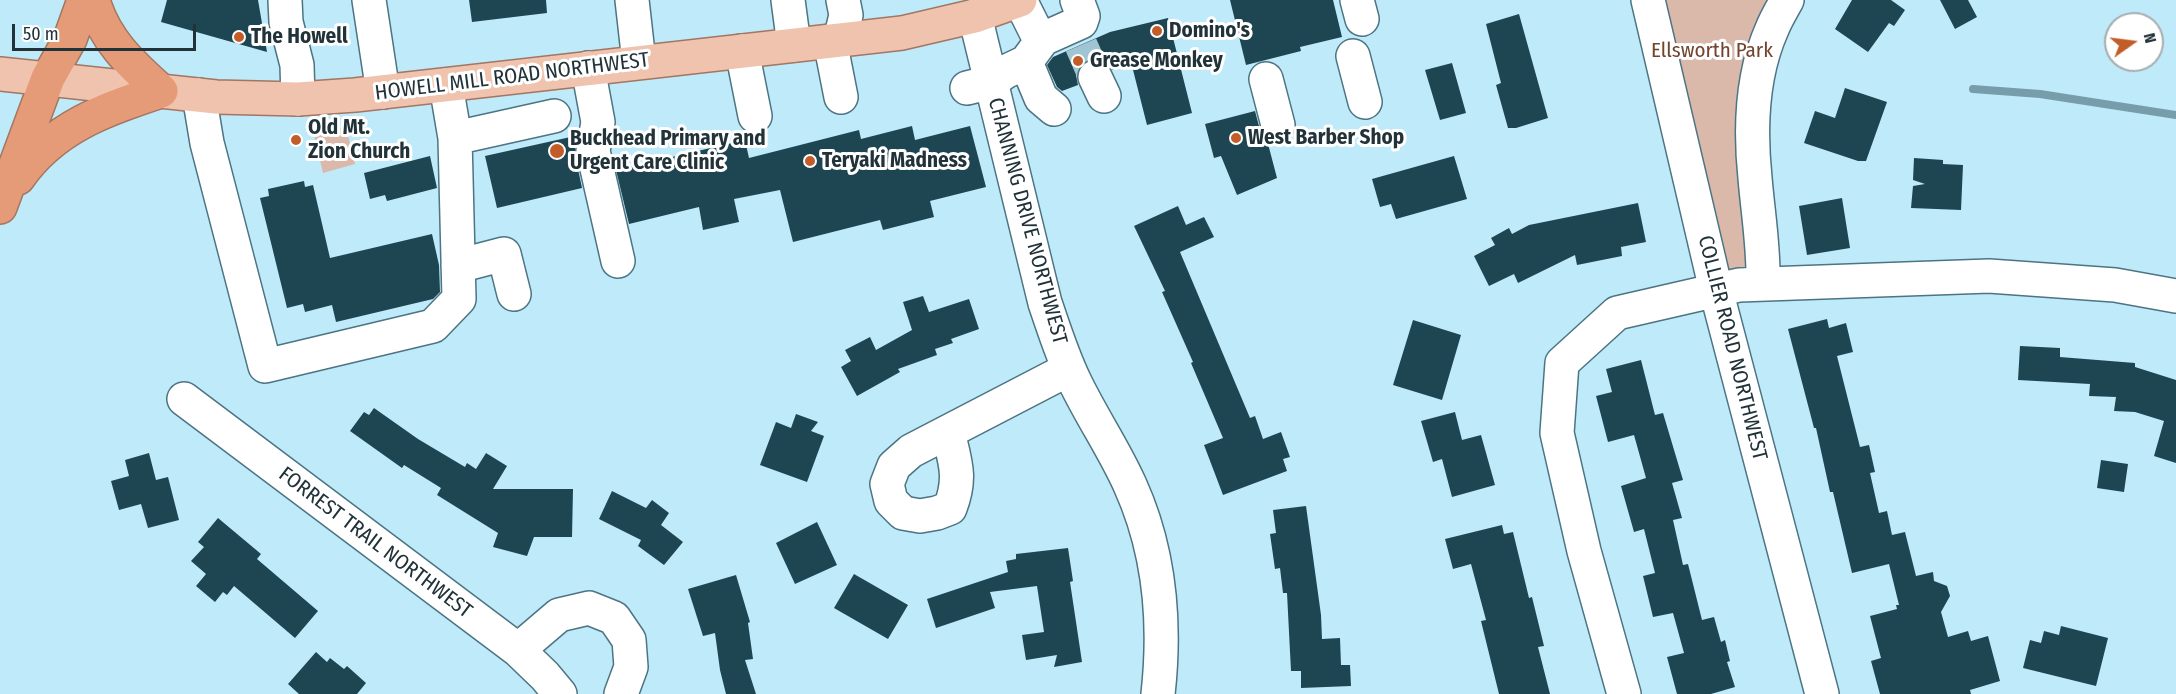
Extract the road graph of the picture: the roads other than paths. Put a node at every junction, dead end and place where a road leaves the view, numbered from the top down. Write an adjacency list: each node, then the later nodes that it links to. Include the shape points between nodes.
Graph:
1 (84, 0): 21 (highway, via 70,39)
2 (93, 0): 25 (highway, via 104,30 117,48)
3 (285, 0): 29 (street, via 286,22 297,65)
4 (369, 0): 26 (street)
5 (632, 0): 18 (street)
6 (788, 0): 14 (street)
7 (843, 0): 13 (street)
8 (1020, 0): 11 (main road, HOWELL MILL ROAD NORTHWEST); 16 (street, via 1038,36)
9 (1648, 0): 40 (street, COLLIER ROAD NORTHWEST)
10 (1787, 0): 39 (street, via 1771,30 1759,71 1753,113 1754,176 1764,249)
11 (975, 16): 13 (main road, HOWELL MILL ROAD NORTHWEST); 24 (street, CHANNING DRIVE NORTHWEST)
12 (1077, 24): 16 (street)
13 (854, 43): 14 (main road, HOWELL MILL ROAD NORTHWEST); 28 (street)
14 (794, 45): 15 (main road, HOWELL MILL ROAD NORTHWEST)
15 (742, 51): 18 (main road, HOWELL MILL ROAD NORTHWEST); 33 (street)
16 (1034, 51): 24 (street); 31 (street, via 1041,98)
17 (1353, 56): 30 (street)
18 (639, 62): 19 (main road, HOWELL MILL ROAD NORTHWEST)
19 (588, 68): 23 (main road, HOWELL MILL ROAD NORTHWEST); 37 (street, via 598,122 593,152)
20 (0, 74): 21 (main road, HOWELL MILL ROAD NORTHWEST)
21 (48, 78): 25 (main road, HOWELL MILL ROAD NORTHWEST); 36 (highway)
22 (1266, 79): 34 (street)
23 (446, 85): 26 (main road, HOWELL MILL ROAD NORTHWEST); 35 (street)
24 (979, 85): 43 (street, CHANNING DRIVE NORTHWEST)
25 (162, 91): 27 (main road, HOWELL MILL ROAD NORTHWEST); 36 (highway, via 107,109 60,136 40,151)
26 (383, 92): 29 (main road, HOWELL MILL ROAD NORTHWEST)
27 (199, 95): 29 (main road, HOWELL MILL ROAD NORTHWEST); 38 (street, via 207,143 265,366 433,326 459,299)
28 (841, 97)
29 (298, 99)
30 (1365, 102)
31 (1054, 109)
32 (554, 116): 35 (street)
33 (755, 116)
34 (1278, 125)
35 (455, 138): 38 (street)
36 (1, 204)
37 (618, 261)
38 (458, 266): 41 (street, via 504,254)
39 (1763, 284): 40 (street); 42 (street, via 1989,276 2115,285)
40 (1716, 290): 50 (street, via 1617,313 1562,363 1557,433 1584,551); 51 (street, COLLIER ROAD NORTHWEST)
41 (514, 294)
42 (2176, 296)
43 (1069, 369): 45 (street); 49 (street, CHANNING DRIVE NORTHWEST, via 1130,484 1146,527 1162,611)
44 (183, 399): 46 (street, FORREST TRAIL NORTHWEST)
45 (948, 432)
46 (518, 650): 47 (street, FORREST TRAIL NORTHWEST); 48 (street, via 559,615 589,608 614,618 629,640 631,667)
47 (560, 694)
48 (621, 694)
49 (1158, 694)
50 (1624, 694)
51 (1822, 694)

